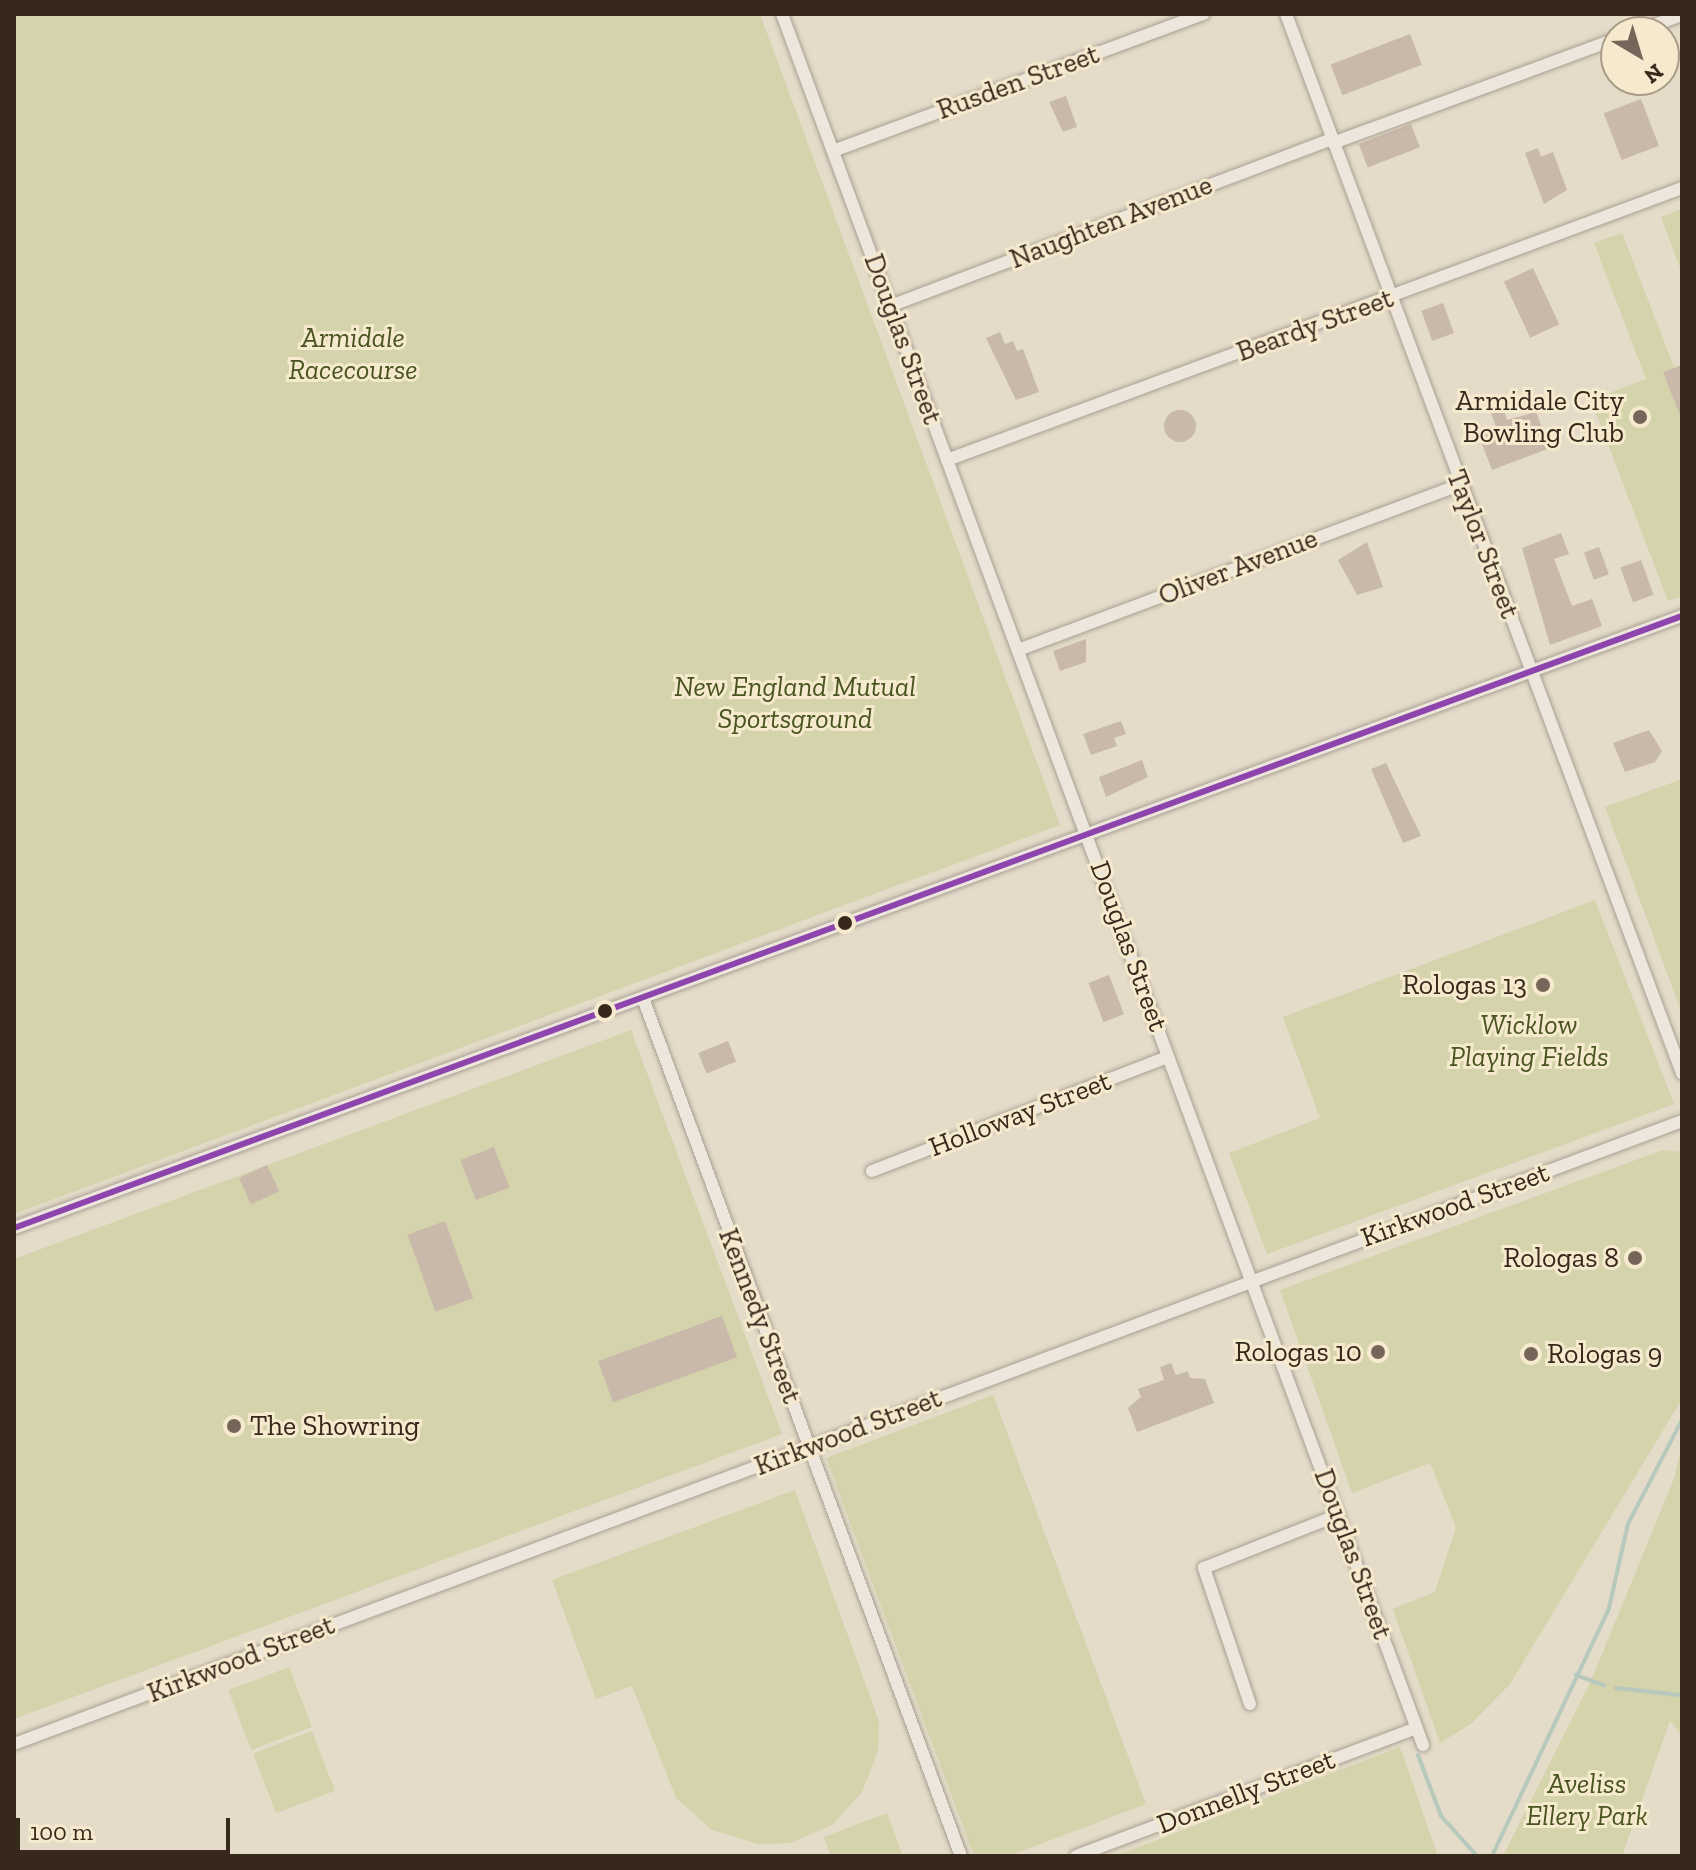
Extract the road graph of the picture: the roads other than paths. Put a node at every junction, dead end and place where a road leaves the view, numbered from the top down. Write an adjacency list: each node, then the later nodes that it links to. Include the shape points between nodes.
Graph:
1 (782, 14): 6 (street, Douglas Street)
2 (1204, 14): 6 (street, Rusden Street)
3 (1286, 14): 5 (street, Taylor Street)
4 (1600, 45): 5 (street, Naughten Avenue)
5 (1333, 141): 8 (street, Taylor Street); 9 (street, Naughten Avenue)
6 (833, 151): 9 (street, Douglas Street)
7 (1682, 188): 8 (street, Beardy Street)
8 (1393, 296): 10 (street, Beardy Street); 11 (street, Taylor Street)
9 (890, 306): 10 (street, Douglas Street)
10 (947, 460): 13 (street, Douglas Street)
11 (1459, 485): 13 (street, Oliver Avenue); 14 (street, Taylor Street)
12 (1682, 616): 14 (street)
13 (1018, 650): 15 (street, Douglas Street)
14 (1533, 672): 15 (street); 18 (street, Taylor Street)
15 (1089, 836): 16 (street); 17 (street, Douglas Street)
16 (644, 1001): 21 (street); 23 (street, Kennedy Street)
17 (1168, 1057): 20 (street, Holloway Street); 22 (street, Douglas Street)
18 (1682, 1073)
19 (1682, 1121): 22 (street, Kirkwood Street)
20 (872, 1171)
21 (14, 1228)
22 (1253, 1280): 23 (street, Kirkwood Street); 24 (street, Douglas Street)
23 (809, 1447): 27 (street, Kirkwood Street); 29 (street, Kennedy Street)
24 (1338, 1515): 25 (street, via 1204,1568); 26 (street, Douglas Street)
25 (1250, 1704)
26 (1416, 1728): 28 (street, Douglas Street); 30 (street, Donnelly Street)
27 (14, 1744)
28 (1423, 1745)
29 (961, 1856)
30 (1076, 1856)

